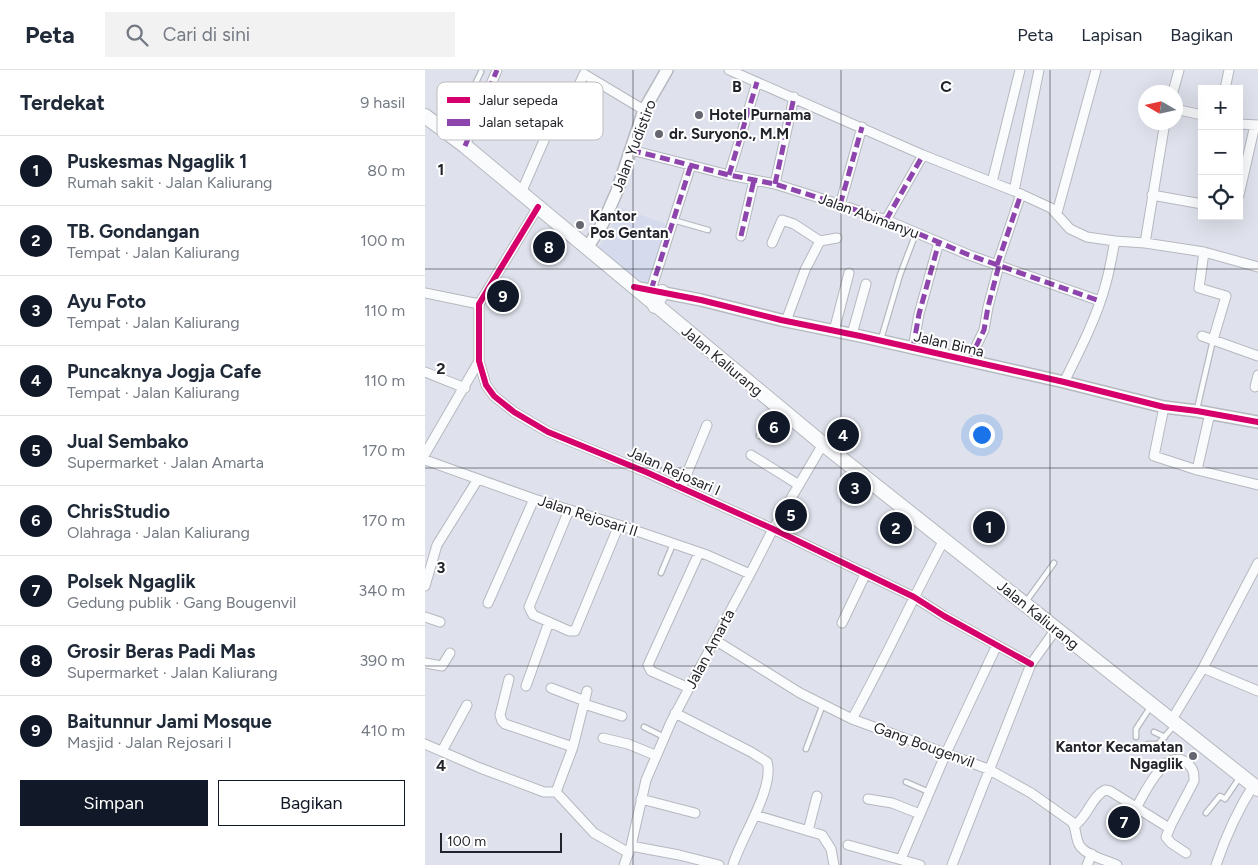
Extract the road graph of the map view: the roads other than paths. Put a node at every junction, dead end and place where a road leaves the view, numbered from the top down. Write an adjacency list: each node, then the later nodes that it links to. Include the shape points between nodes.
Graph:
1 (497, 70): 13 (street)
2 (575, 70): 11 (street)
3 (667, 70): 20 (street, Jalan Yudistiro)
4 (729, 70): 15 (street)
5 (1020, 70): 39 (street)
6 (1039, 70): 41 (street)
7 (1096, 70): 47 (street)
8 (1179, 70): 17 (street)
9 (1229, 70): 18 (street)
10 (481, 72): 12 (lane)
11 (585, 72): 14 (street)
12 (476, 82)
13 (492, 82)
14 (601, 82)
15 (757, 82): 19 (street); 36 (street)
16 (603, 84): 20 (street)
17 (1175, 85)
18 (1226, 85)
19 (794, 97): 27 (street); 40 (street)
20 (644, 110): 33 (street, Jalan Yudistiro)
21 (1183, 111): 22 (street)
22 (1198, 114)
23 (425, 116): 25 (main road, Jalan Kaliurang)
24 (1243, 124): 26 (street)
25 (437, 125)
26 (1256, 125): 37 (street)
27 (862, 127): 34 (street); 45 (street)
28 (1164, 130): 43 (street)
29 (457, 140): 32 (main road, Jalan Kaliurang)
30 (468, 140): 32 (street)
31 (545, 140): 42 (street)
32 (465, 146): 42 (main road, Jalan Kaliurang)
33 (631, 150): 35 (street, Jalan Abimanyu); 59 (street, Jalan Yudistiro, via 603,223)
34 (923, 154): 39 (street); 49 (street)
35 (691, 165): 36 (street, Jalan Abimanyu); 48 (street)
36 (729, 176): 38 (street, Jalan Abimanyu)
37 (1243, 179)
38 (754, 180): 40 (street, Jalan Abimanyu); 52 (street)
39 (992, 182): 41 (street)
40 (775, 184): 45 (street, Jalan Abimanyu)
41 (1018, 192): 47 (street); 61 (street)
42 (521, 193): 46 (main road, Jalan Kaliurang)
43 (1152, 195): 44 (street); 57 (street)
44 (1198, 203)
45 (840, 205): 49 (street, Jalan Abimanyu)
46 (538, 207): 59 (main road, Jalan Kaliurang); 69 (street)
47 (1057, 213): 56 (street, via 1065,225 1077,233)
48 (673, 220): 50 (lane); 66 (street)
49 (886, 220): 51 (street, Jalan Abimanyu)
50 (709, 230)
51 (917, 233): 55 (street, Jalan Abimanyu); 76 (lane, via 900,275)
52 (741, 236)
53 (837, 238): 54 (street)
54 (820, 241): 58 (street, via 782,220); 71 (street)
55 (939, 242): 61 (street, Jalan Abimanyu); 77 (street, via 920,308)
56 (1115, 242): 57 (street); 68 (street)
57 (1145, 242): 60 (street)
58 (772, 243)
59 (587, 248): 65 (main road, Jalan Kaliurang)
60 (1204, 252): 62 (street); 75 (street, via 1199,288 1226,296)
61 (998, 265): 68 (street, Jalan Abimanyu); 79 (street, via 984,330)
62 (1258, 267)
63 (849, 273): 72 (street)
64 (866, 284): 73 (street)
65 (634, 287): 66 (street, Jalan Bima); 70 (main road, Jalan Kaliurang)
66 (657, 291): 70 (main road); 71 (street, Jalan Bima)
67 (425, 293): 69 (street)
68 (1100, 301): 83 (street)
69 (479, 304): 80 (street, Jalan Rejosari I)
70 (655, 306): 86 (main road, Jalan Kaliurang)
71 (786, 321): 72 (street, Jalan Bima)
72 (834, 331): 73 (street, Jalan Bima)
73 (852, 334): 76 (street, Jalan Bima)
74 (1201, 336): 75 (street)
75 (1213, 340): 78 (street); 88 (lane)
76 (881, 341): 77 (street, Jalan Bima)
77 (913, 348): 79 (street, Jalan Bima)
78 (1258, 356)
79 (969, 361): 83 (street, Jalan Bima)
80 (479, 362): 85 (street); 101 (street, Jalan Rejosari I, via 493,396 514,412 548,432)
81 (425, 372): 85 (street)
82 (1258, 375): 84 (street)
83 (1064, 382): 87 (street, Jalan Bima)
84 (1255, 387)
85 (465, 388): 94 (street)
86 (775, 405): 92 (lane); 93 (main road, Jalan Kaliurang)
87 (1164, 407): 88 (street, Jalan Bima); 97 (street, via 1154,456)
88 (1197, 411): 89 (street, Jalan Bima)
89 (1210, 414): 90 (street, Jalan Bima); 97 (street)
90 (1258, 422)
91 (707, 425): 101 (street)
92 (759, 436)
93 (823, 444): 100 (street, Jalan Amarta); 106 (main road, Jalan Kaliurang)
94 (425, 454)
95 (751, 455): 100 (street)
96 (425, 460): 98 (street, Jalan Rejosari II)
97 (1197, 470): 99 (street)
98 (478, 479): 102 (street, Jalan Rejosari II); 114 (street, via 437,545)
99 (1258, 485)
100 (799, 486): 105 (street, Jalan Amarta)
101 (681, 488): 105 (street, Jalan Rejosari I)
102 (534, 499): 103 (street, Jalan Rejosari II); 116 (street)
103 (569, 510): 104 (street, Jalan Rejosari II); 120 (street, via 529,607 533,615)
104 (619, 525): 107 (street, Jalan Rejosari II); 120 (street, via 575,631)
105 (773, 529): 112 (street, Jalan Rejosari I); 113 (street, Jalan Amarta)
106 (944, 540): 115 (street); 117 (main road, Jalan Kaliurang)
107 (673, 544): 108 (street, Jalan Rejosari II); 111 (lane)
108 (699, 553): 113 (street, Jalan Rejosari II); 132 (street, via 647,665 651,671)
109 (1258, 563): 128 (street)
110 (1054, 564): 117 (lane)
111 (661, 573)
112 (866, 573): 115 (street, Jalan Rejosari I); 121 (street)
113 (750, 574): 123 (street, Jalan Amarta)
114 (425, 586)
115 (914, 597): 124 (street, Jalan Rejosari I); 141 (street)
116 (488, 603)
117 (1024, 604): 122 (main road, Jalan Kaliurang)
118 (425, 617): 119 (street)
119 (440, 622)
120 (549, 622): 130 (street)
121 (842, 624)
122 (1056, 629): 127 (street); 138 (main road, Jalan Kaliurang)
123 (715, 640): 132 (street, Jalan Amarta); 136 (street, Gang Bougenvil)
124 (997, 645): 127 (street, Jalan Rejosari I); 154 (street)
125 (450, 653): 126 (street, via 442,666)
126 (425, 663)
127 (1031, 664): 157 (street)
128 (1203, 668): 134 (street); 142 (street)
129 (509, 679): 151 (street, via 501,721)
130 (526, 686)
131 (551, 688): 135 (street)
132 (689, 688): 139 (street, Jalan Amarta)
133 (587, 691): 135 (street)
134 (1258, 691)
135 (585, 702): 140 (street); 151 (street)
136 (823, 704): 141 (street, Gang Bougenvil); 152 (lane)
137 (467, 705): 153 (street)
138 (1151, 706): 142 (main road, Jalan Kaliurang); 146 (lane, via 1135,731)
139 (675, 713): 145 (street, Jalan Amarta); 170 (street, via 767,762 769,774)
140 (622, 716)
141 (853, 719): 154 (street, Gang Bougenvil)
142 (1173, 723): 147 (lane); 156 (main road, Jalan Kaliurang)
143 (644, 727): 145 (lane)
144 (1154, 732): 147 (lane)
145 (664, 737): 155 (street, Jalan Amarta)
146 (1135, 737)
147 (1165, 737): 150 (lane, via 1158,744)
148 (603, 738): 155 (street)
149 (425, 744): 153 (street)
150 (1148, 744)
151 (573, 747): 161 (street)
152 (806, 749)
153 (441, 751): 161 (street, via 544,792)
154 (946, 753): 157 (street, Gang Bougenvil); 162 (street)
155 (655, 755): 164 (street, Jalan Amarta)
156 (1194, 755): 158 (main road, Jalan Kaliurang); 166 (street, via 1176,759 1160,769); 172 (street, via 1193,781)
157 (989, 769): 171 (street, Gang Bougenvil, via 1031,792); 184 (street)
158 (1241, 776): 160 (main road, Jalan Kaliurang); 168 (lane, via 1225,799 1220,796)
159 (906, 782): 162 (lane)
160 (1256, 788): 187 (street, via 1233,820)
161 (556, 792): 175 (street, via 595,833)
162 (929, 792): 169 (street)
163 (817, 796): 173 (street)
164 (641, 799): 167 (street); 175 (street, Jalan Amarta)
165 (868, 799): 169 (street, via 892,803)
166 (1136, 808): 171 (street, via 1104,790 1083,820); 172 (street)
167 (695, 813)
168 (1206, 813)
169 (920, 814): 178 (street)
170 (755, 815): 173 (street); 181 (street)
171 (1074, 826): 177 (street, Gang Bougenvil, via 1080,846)
172 (1169, 828): 176 (street, via 1167,839)
173 (808, 831): 182 (street, via 822,835 827,841)
174 (848, 845): 178 (street)
175 (630, 850): 179 (street, Jalan Amarta); 180 (street, via 679,855)
176 (1186, 853)
177 (1092, 854): 185 (street); 186 (street, Gang Bougenvil)
178 (901, 859): 183 (street)
179 (624, 865)
180 (719, 865)
181 (733, 865)
182 (834, 865)
183 (920, 865)
184 (951, 865)
185 (1087, 865)
186 (1117, 865)
187 (1216, 865)

